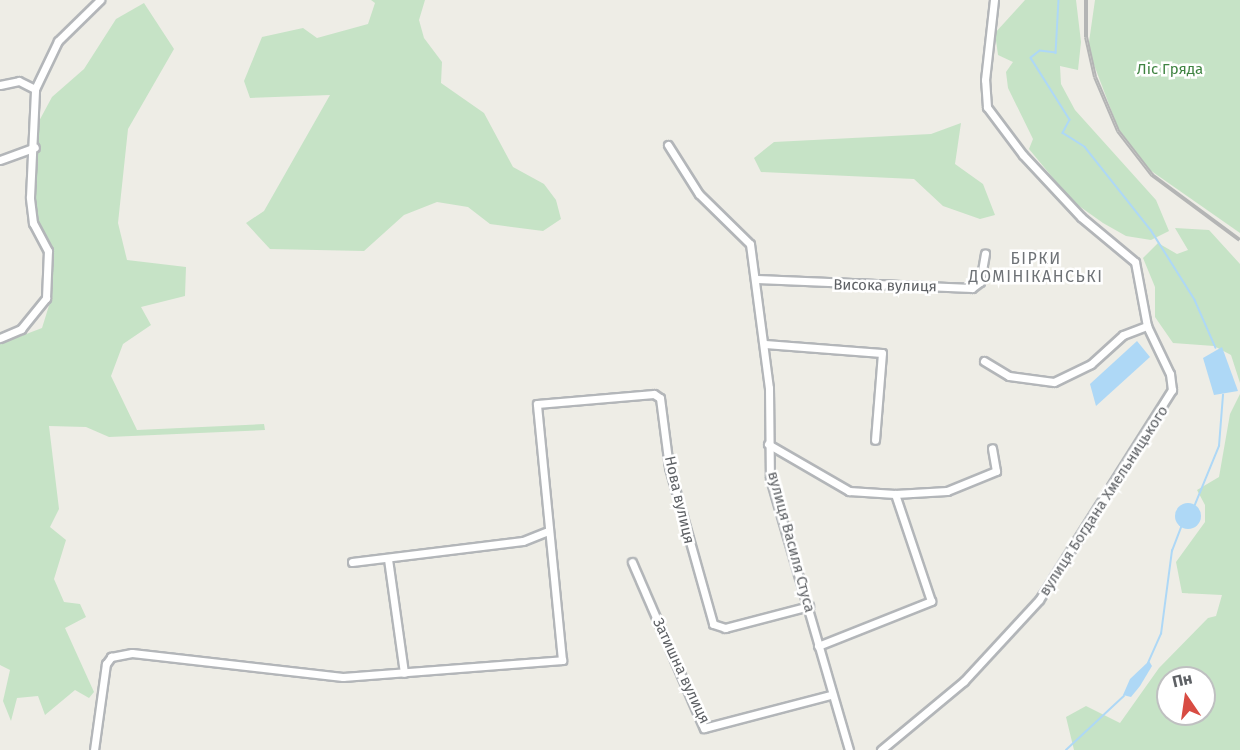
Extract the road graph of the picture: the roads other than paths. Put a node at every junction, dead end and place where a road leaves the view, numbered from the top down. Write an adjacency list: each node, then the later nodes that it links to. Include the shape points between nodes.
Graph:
1 (100, 0): 4 (street, via 58,41)
2 (994, 0): 10 (street, вулиця Богдана Хмельницького, via 984,80 987,107 1023,155 1081,217 1135,262)
3 (0, 85): 4 (street, via 19,81)
4 (34, 89): 6 (street)
5 (668, 145): 9 (street, вулиця Василя Стуса, via 699,194 750,244)
6 (34, 147): 7 (street); 11 (street, via 30,197 33,223 48,251 46,298 21,329)
7 (0, 160)
8 (985, 253): 9 (street, Висока вулиця, via 980,282 972,288)
9 (758, 279): 12 (street, вулиця Василя Стуса)
10 (1147, 326): 13 (street, via 1123,335 1091,364 1054,382 1009,376); 28 (street, вулиця Богдана Хмельницького, via 1170,374 1166,407 1039,600 964,681)
11 (0, 338)
12 (765, 344): 14 (street, via 882,353); 15 (street, вулиця Василя Стуса)
13 (984, 361)
14 (875, 440)
15 (768, 444): 17 (street, via 819,478 849,490); 22 (street, вулиця Василя Стуса, via 770,478)
16 (992, 448): 17 (street, via 996,471 947,491)
17 (895, 494): 23 (street, via 931,601)
18 (548, 531): 19 (street, via 523,541); 22 (street, Нова вулиця, via 548,480 537,404 654,394 660,398 669,467 713,624 725,628); 24 (street, via 562,660)
19 (388, 559): 20 (street); 24 (street)
20 (352, 562)
21 (632, 562): 25 (street, Затишна вулиця, via 704,728)
22 (809, 606): 23 (street, вулиця Василя Стуса)
23 (818, 646): 25 (street, вулиця Василя Стуса)
24 (404, 672): 26 (street, via 343,677 132,653 111,657 94,725)
25 (831, 695): 27 (street, вулиця Василя Стуса)
26 (94, 750)
27 (849, 750)
28 (881, 750)

